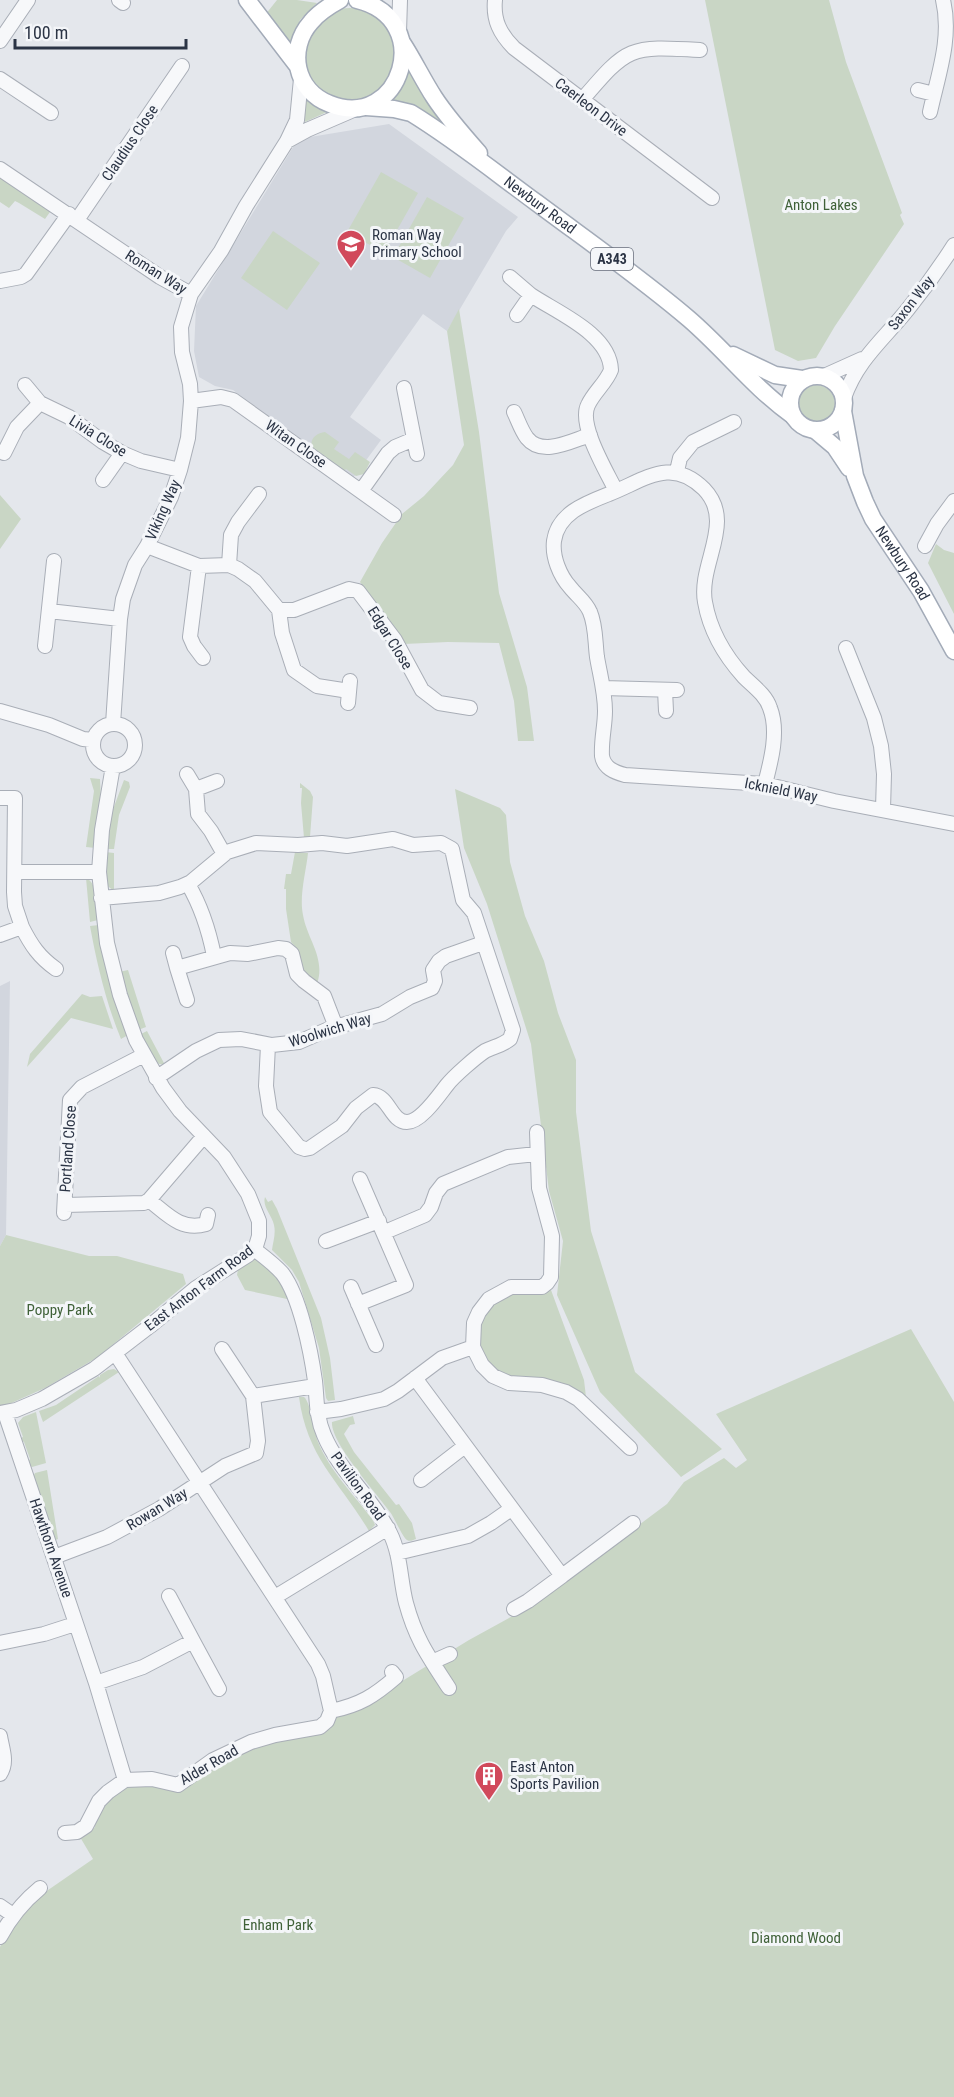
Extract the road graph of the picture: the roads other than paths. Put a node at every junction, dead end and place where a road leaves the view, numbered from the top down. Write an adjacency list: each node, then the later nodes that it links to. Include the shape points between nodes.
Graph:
1 (28, 0): 9 (street)
2 (247, 0): 12 (main road, A343)
3 (340, 0): 12 (main road, via 318,14 307,27 298,46)
4 (357, 0): 8 (main road, A343, via 380,10)
5 (400, 0): 8 (street)
6 (495, 0): 16 (street, Caerleon Drive, via 497,26 507,42)
7 (944, 0): 15 (street, via 946,42)
8 (401, 38): 17 (main road, via 403,63 397,80 385,94); 22 (main road, Newbury Road / A343, via 447,116)
9 (0, 41)
10 (700, 50): 16 (street, via 635,51 615,62)
11 (182, 66): 24 (street, Claudius Close)
12 (299, 71): 17 (main road, A343, via 312,94 322,100 344,108); 20 (street, via 297,120)
13 (0, 79): 19 (street)
14 (918, 90): 15 (street)
15 (934, 94): 18 (street)
16 (582, 100): 23 (street, Caerleon Drive)
17 (362, 107): 20 (street); 22 (main road, Newbury Road / A343, via 411,113)
18 (930, 112)
19 (51, 113)
20 (288, 141): 28 (street, Roman Way)
21 (0, 169): 24 (street, Roman Way)
22 (497, 174): 31 (main road, Newbury Road / A343, via 658,293)
23 (712, 198)
24 (73, 217): 27 (street, Claudius Close, via 26,274); 28 (street, Roman Way)
25 (954, 245): 32 (street, Saxon Way, via 908,309)
26 (510, 277): 29 (street)
27 (0, 281)
28 (191, 294): 37 (street, Viking Way, via 181,338)
29 (531, 296): 30 (street); 44 (street, via 590,333 610,359 609,376 586,407 585,422)
30 (517, 315)
31 (723, 350): 34 (main road, Newbury Road / A343, via 775,375); 41 (main road, Newbury Road / A343)
32 (864, 358): 33 (street, Saxon Way); 39 (street, Saxon Way, via 851,379)
33 (822, 377): 34 (main road, A343); 39 (main road, via 836,385)
34 (802, 379): 41 (main road, via 790,398)
35 (25, 385): 38 (street, Livia Close)
36 (404, 388): 45 (street)
37 (191, 401): 49 (street, Viking Way); 53 (street, Witan Close, via 221,397 233,400)
38 (40, 403): 46 (street, via 17,427); 47 (street, Livia Close, via 69,417)
39 (844, 404): 43 (main road, via 836,424); 51 (main road, Newbury Road / A343)
40 (514, 412): 44 (street, via 526,437 540,447)
41 (792, 415): 43 (main road, A343, via 801,426)
42 (734, 422): 50 (street, via 693,442 680,458)
43 (816, 431): 51 (main road, Newbury Road / A343, via 835,447)
44 (590, 435): 54 (street)
45 (414, 439): 48 (street); 53 (street, via 388,453)
46 (4, 453)
47 (122, 453): 49 (street, Livia Close); 52 (street)
48 (417, 454)
49 (180, 470): 58 (street, Viking Way)
50 (677, 471): 54 (street, via 656,474); 80 (street, via 703,488 717,513 717,533 706,568 705,603 722,648 770,708 773,735)
51 (855, 476): 68 (main road, Newbury Road / A343, via 873,519 915,581)
52 (103, 480)
53 (361, 491): 57 (street, Witan Close)
54 (616, 491): 70 (street, via 568,514 557,530 554,546 563,576 591,614)
55 (259, 494): 61 (street, via 231,535)
56 (954, 501): 59 (street)
57 (394, 515)
58 (147, 546): 62 (street); 65 (street, Viking Way, via 135,566)
59 (925, 546)
60 (54, 561): 64 (street)
61 (229, 565): 62 (street); 63 (street, via 255,582)
62 (199, 566): 69 (street, via 190,637)
63 (279, 610): 71 (street, via 294,670 317,686); 72 (street, Edgar Close, via 294,610 349,588 358,591 395,640 422,690 439,703)
64 (49, 611): 65 (street); 66 (street)
65 (120, 620): 75 (street, Viking Way)
66 (45, 646)
67 (846, 648): 83 (street, via 881,746)
68 (954, 651)
69 (203, 658)
70 (603, 688): 74 (street, via 671,690); 80 (street, Icknield Way, via 603,760 608,768 625,775)
71 (349, 692)
72 (470, 708)
73 (0, 711): 76 (street)
74 (666, 711)
75 (113, 724): 76 (street, via 101,729); 77 (street, via 129,730 135,745 128,761)
76 (93, 740): 77 (street, via 97,758)
77 (113, 766): 87 (street, East Anton Farm Road)
78 (187, 774): 81 (street)
79 (217, 781): 81 (street)
80 (765, 784): 83 (street, Icknield Way)
81 (196, 789): 85 (street, via 198,814)
82 (0, 798): 86 (street, via 15,798)
83 (883, 809): 84 (street, Icknield Way)
84 (954, 824)
85 (224, 854): 88 (street); 92 (street, via 261,842 347,846 393,839 413,845 444,844 454,852 463,900 473,912)
86 (15, 872): 87 (street); 90 (street, via 15,906)
87 (99, 872): 89 (street, East Anton Farm Road)
88 (188, 884): 89 (street, via 159,893); 94 (street, via 203,916)
89 (101, 898): 100 (street, East Anton Farm Road, via 115,979)
90 (22, 927): 91 (street); 96 (street, via 34,950)
91 (0, 935)
92 (483, 943): 98 (street, Woolwich Way, via 441,959 430,989 380,1015); 99 (street, via 513,1034 477,1057 413,1121 400,1120 382,1098 373,1095 335,1132 310,1148 301,1148 268,1107)
93 (172, 953): 95 (street)
94 (214, 956): 95 (street); 98 (street, via 286,949 293,956 299,976 326,999)
95 (177, 968): 97 (street)
96 (56, 969)
97 (188, 1000)
98 (336, 1027): 99 (street, Woolwich Way, via 299,1042)
99 (268, 1045): 101 (street, Woolwich Way, via 241,1039 219,1040)
100 (144, 1055): 101 (street, East Anton Farm Road); 106 (street, Portland Close, via 82,1087 70,1100 64,1209)
101 (156, 1078): 103 (street, East Anton Farm Road)
102 (537, 1132): 104 (street)
103 (204, 1136): 106 (street); 110 (street, East Anton Farm Road, via 233,1170 257,1214 260,1227)
104 (536, 1154): 108 (street, via 508,1157 443,1184 425,1215); 114 (street, via 539,1188 552,1236 551,1277 542,1287 511,1287 489,1299 474,1323)
105 (360, 1179): 108 (street)
106 (149, 1200): 107 (street, via 176,1221 193,1227 206,1224)
107 (208, 1215)
108 (382, 1226): 109 (street); 112 (street, via 406,1285)
109 (326, 1241)
110 (254, 1249): 116 (street, East Anton Farm Road, via 185,1296); 118 (street, Pavilion Road, via 279,1270 288,1284 304,1326)
111 (351, 1287): 112 (street)
112 (358, 1304): 113 (street)
113 (376, 1345)
114 (473, 1347): 117 (street, via 442,1358); 123 (street, via 493,1377 508,1383 547,1385 566,1392)
115 (222, 1349): 119 (street)
116 (116, 1353): 121 (street, East Anton Farm Road, via 52,1394); 125 (street)
117 (415, 1378): 120 (street, via 379,1401); 122 (street)
118 (315, 1386): 119 (street); 120 (street, Pavilion Road)
119 (253, 1396): 125 (street, Rowan Way, via 256,1453)
120 (317, 1412): 128 (street, Pavilion Road, via 332,1452)
121 (3, 1413): 130 (street, Hawthorn Avenue)
122 (465, 1446): 124 (street); 126 (street)
123 (630, 1448)
124 (421, 1480)
125 (201, 1482): 130 (street, Rowan Way, via 107,1537); 133 (street)
126 (511, 1509): 129 (street, via 468,1536); 131 (street)
127 (633, 1523): 131 (street)
128 (388, 1528): 129 (street, Pavilion Road); 133 (street)
129 (397, 1553): 139 (street, Pavilion Road, via 411,1622)
130 (54, 1557): 135 (street, Hawthorn Avenue)
131 (562, 1576): 134 (street)
132 (169, 1596): 136 (street)
133 (275, 1597): 144 (street, via 321,1671)
134 (514, 1609)
135 (75, 1624): 137 (street); 141 (street, Hawthorn Avenue)
136 (194, 1641): 141 (street, via 143,1667); 143 (street)
137 (0, 1643)
138 (450, 1654): 139 (street)
139 (432, 1662): 142 (street, Pavilion Road)
140 (392, 1672): 144 (street, Alder Road, via 396,1677 380,1691 358,1705)
141 (96, 1683): 147 (street, Hawthorn Avenue)
142 (449, 1688)
143 (219, 1689)
144 (331, 1711): 147 (street, Alder Road, via 320,1727 251,1742 213,1760 180,1784 147,1778)
145 (0, 1736): 146 (street, via 4,1760)
146 (0, 1774)
147 (125, 1780): 148 (street, via 103,1797 86,1826)
148 (65, 1833)
149 (40, 1888): 151 (street)
150 (0, 1906): 151 (street)
151 (13, 1915): 152 (street)
152 (0, 1937)

